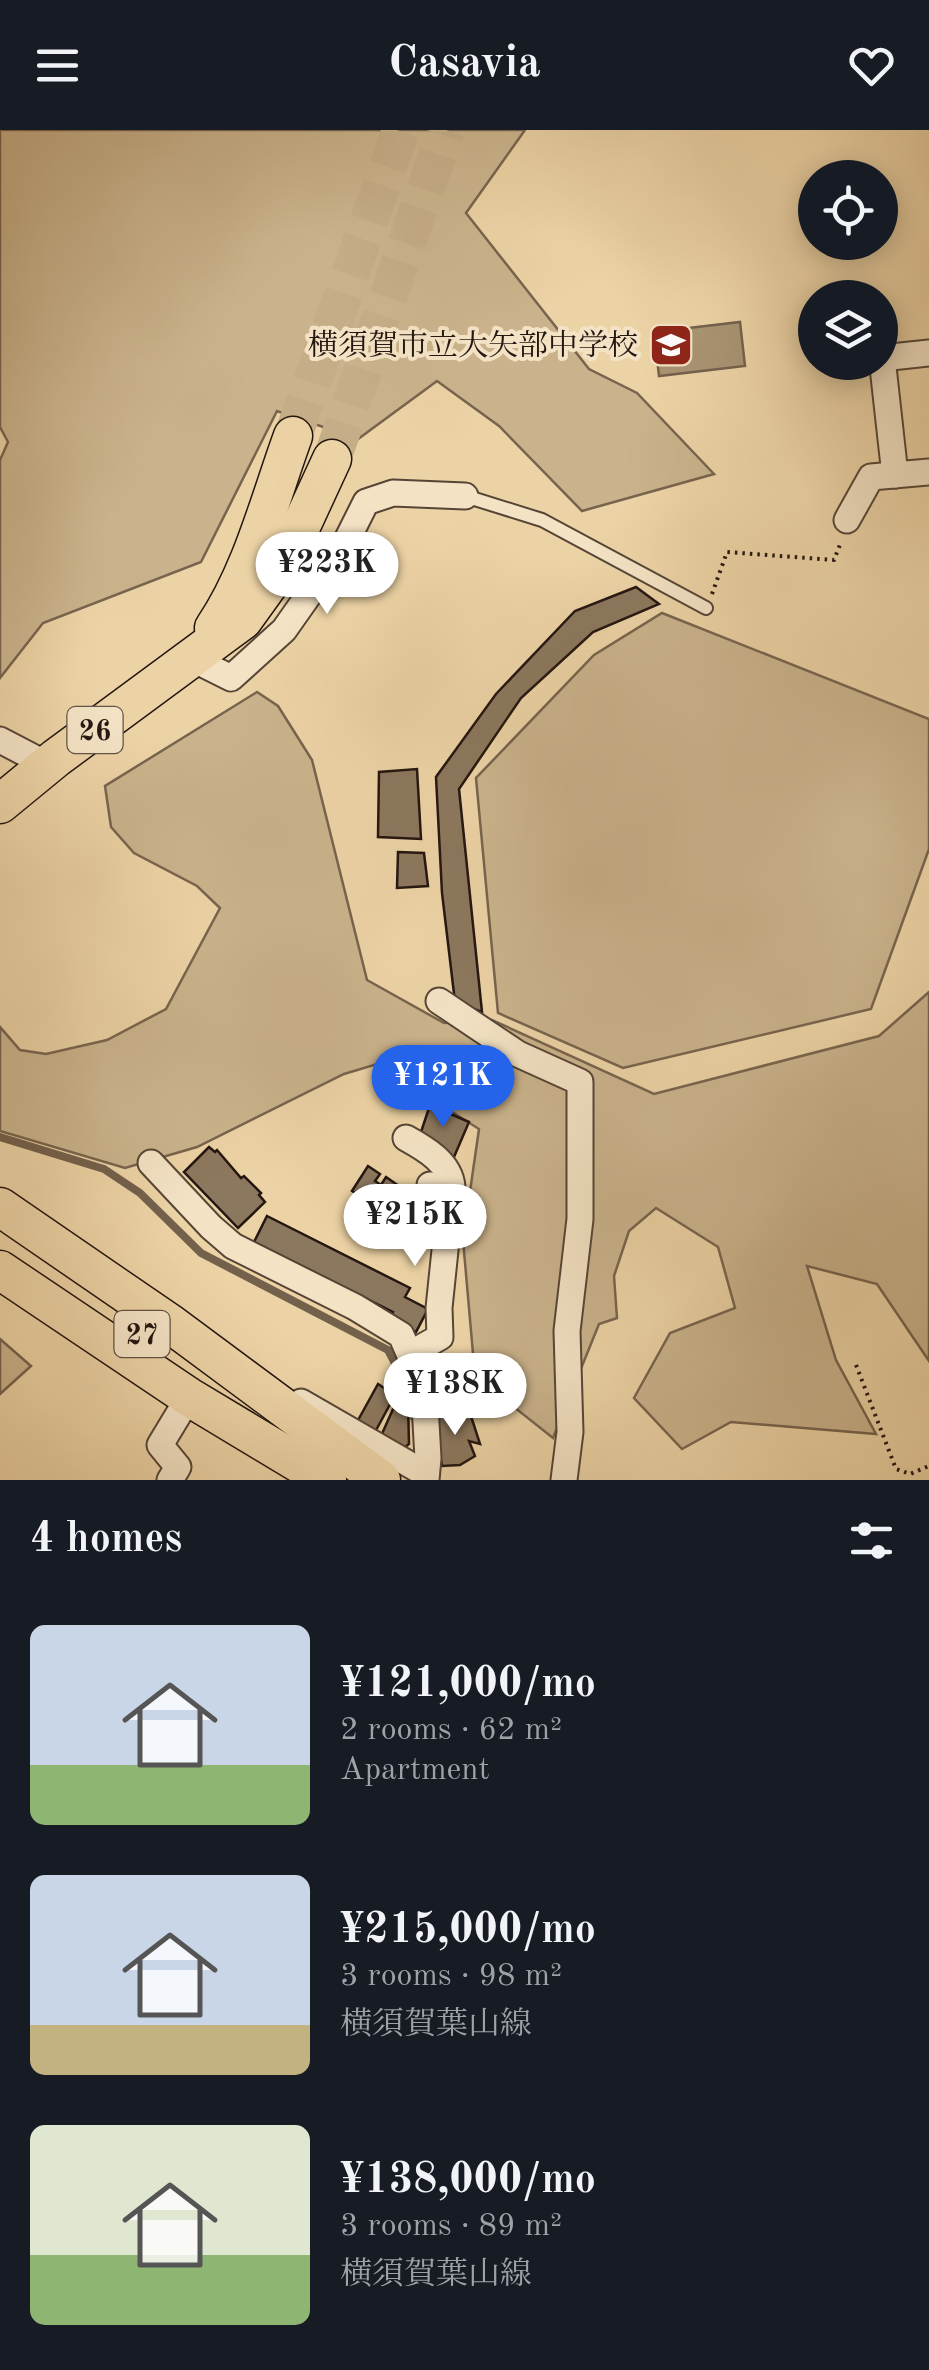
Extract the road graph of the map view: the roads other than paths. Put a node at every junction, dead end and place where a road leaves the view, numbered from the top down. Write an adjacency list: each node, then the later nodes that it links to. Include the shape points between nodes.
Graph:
1 (929, 353): 5 (street, via 882,358)
2 (293, 436): 9 (main road, 26, via 226,610)
3 (332, 459): 9 (main road, 26, via 284,563 243,620)
4 (929, 472): 5 (street)
5 (894, 475): 7 (street, via 871,477)
6 (465, 496): 8 (lane, via 542,520); 9 (street, via 393,493 366,502 284,630 230,678)
7 (847, 520)
8 (706, 608)
9 (193, 659): 11 (main road, 26)
10 (0, 740): 11 (street)
11 (48, 765): 12 (main road, 26)
12 (0, 804)
13 (439, 1001): 28 (street, via 518,1054 580,1082 580,1219 567,1331 570,1432)
14 (406, 1138): 20 (street, via 432,1154 452,1187 436,1193 447,1231 440,1337)
15 (150, 1162): 20 (street, via 233,1246 386,1325 401,1335)
16 (0, 1188): 23 (street, via 274,1386)
17 (0, 1207): 27 (main road, via 172,1325)
18 (0, 1238): 22 (main road, 27)
19 (0, 1270): 21 (main road)
20 (410, 1354): 23 (street, via 424,1387)
21 (189, 1396): 24 (street, via 160,1445 178,1467); 25 (main road)
22 (284, 1432): 26 (main road, 27); 27 (main road, 27)
23 (426, 1477)
24 (170, 1480)
25 (327, 1480)
26 (344, 1480)
27 (378, 1480)
28 (564, 1480)

